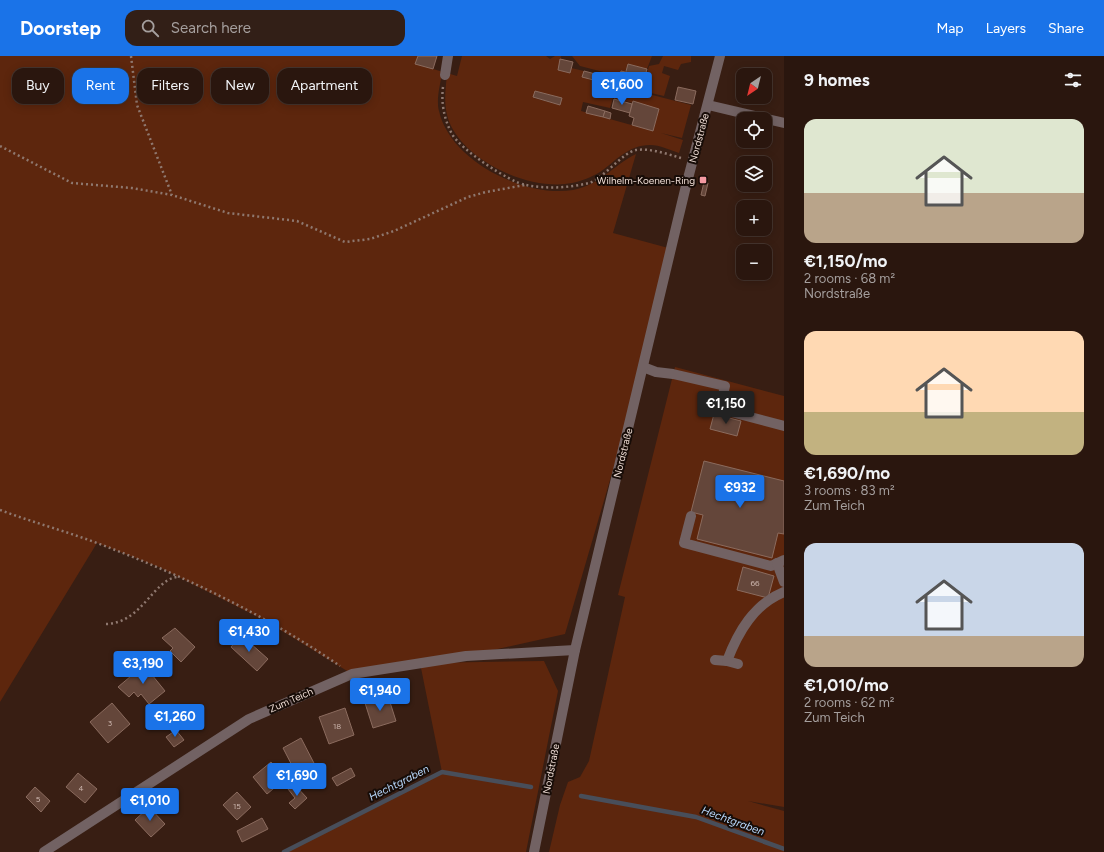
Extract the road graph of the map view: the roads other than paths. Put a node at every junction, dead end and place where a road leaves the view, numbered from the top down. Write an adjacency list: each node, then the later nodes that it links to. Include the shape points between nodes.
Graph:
1 (448, 56): 3 (street)
2 (720, 56): 4 (street, Nordstraße)
3 (445, 75)
4 (708, 105): 5 (street); 6 (street, Nordstraße)
5 (784, 123)
6 (643, 367): 7 (street, via 725,386 720,409); 12 (street, Nordstraße)
7 (784, 426)
8 (691, 516): 9 (street, via 684,543 771,566)
9 (781, 562): 10 (street)
10 (784, 582)
11 (784, 592): 14 (street, via 761,606 749,620 738,634)
12 (575, 650): 16 (street, Zum Teich, via 466,656 352,674 249,719); 17 (street, Nordstraße)
13 (715, 660): 14 (street)
14 (727, 661): 15 (street)
15 (738, 664)
16 (44, 852)
17 (534, 852)

